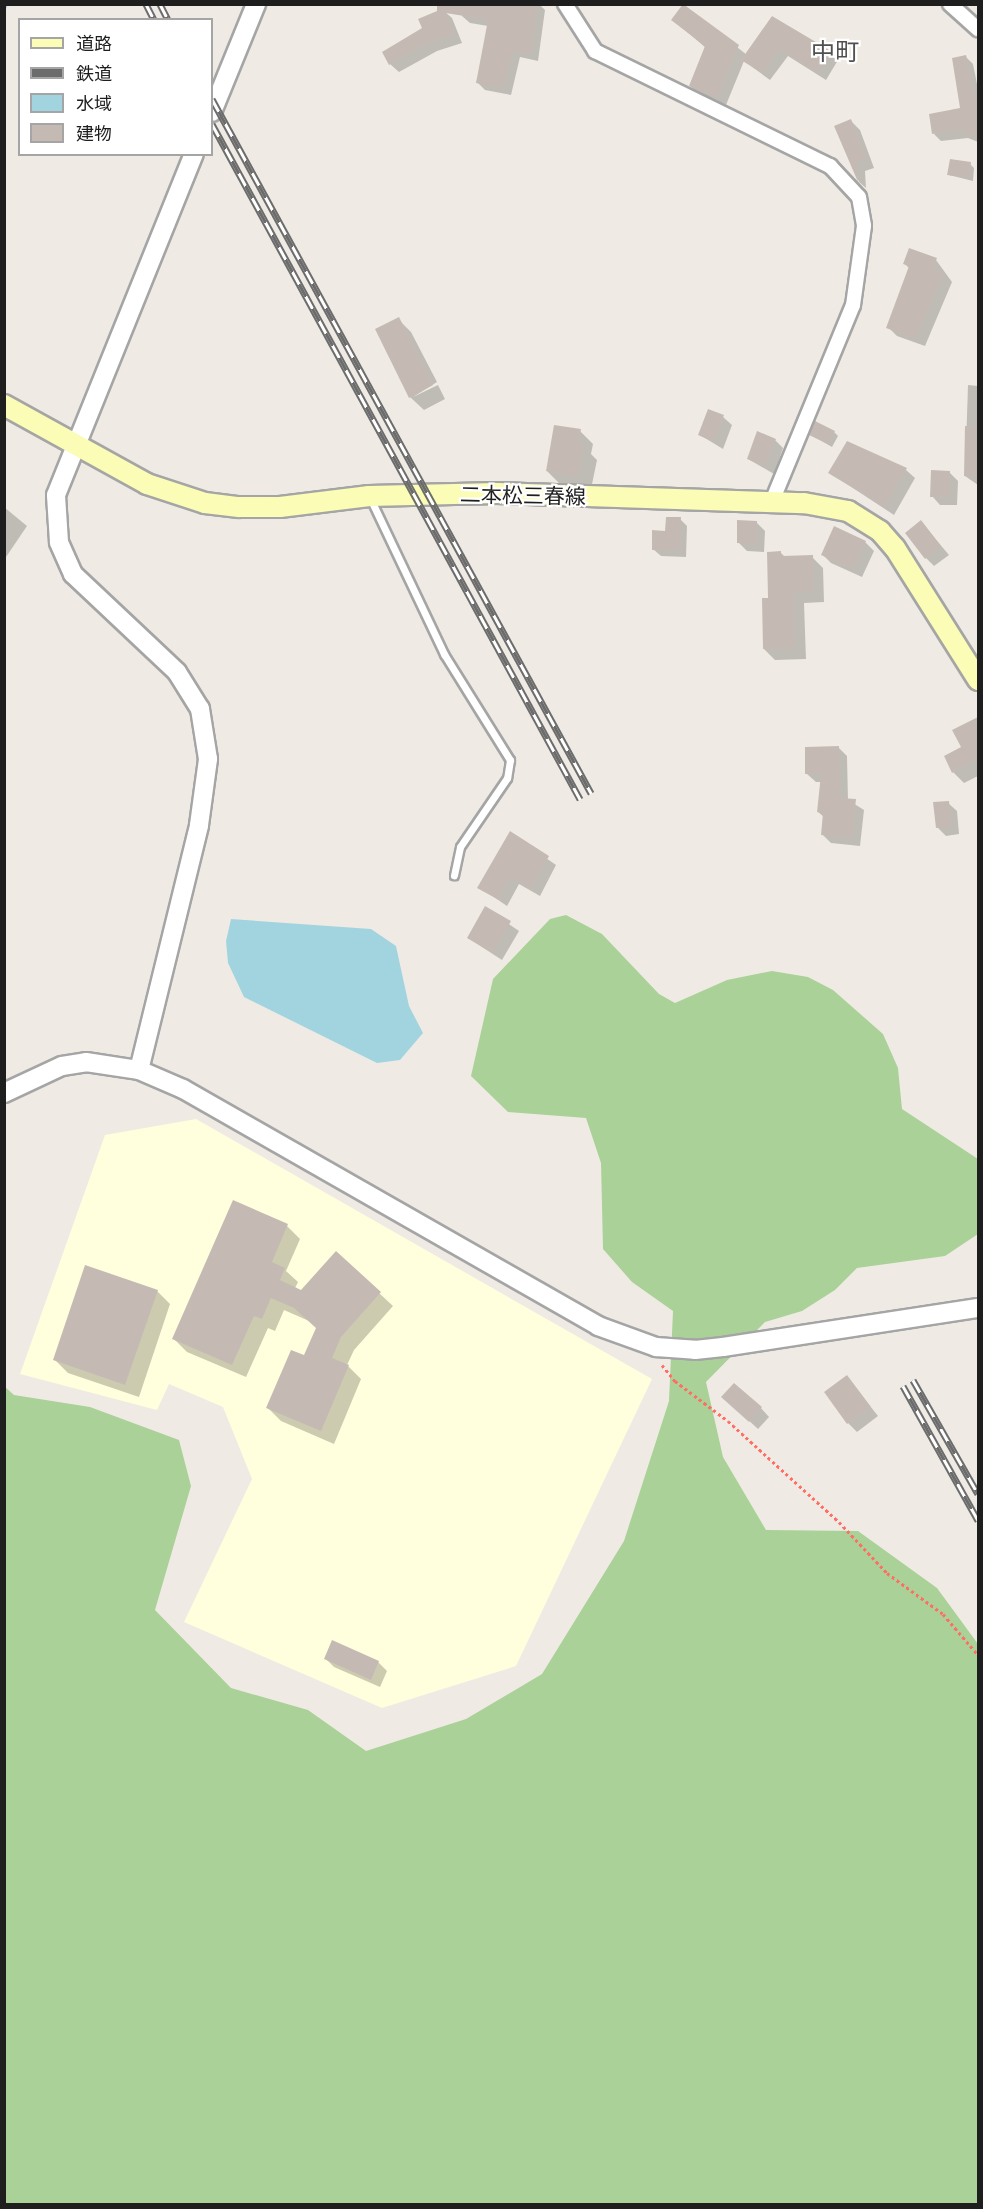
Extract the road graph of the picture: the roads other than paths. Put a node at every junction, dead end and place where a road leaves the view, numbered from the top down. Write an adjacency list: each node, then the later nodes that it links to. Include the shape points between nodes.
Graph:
1 (256, 4): 5 (street)
2 (565, 4): 10 (street, via 595,51 830,166 859,197 864,226 853,305)
3 (950, 4): 4 (street)
4 (978, 29)
5 (213, 110)
6 (193, 156): 8 (street)
7 (4, 405): 8 (main road, 二本松三春線)
8 (75, 443): 9 (main road, 二本松三春線, via 147,484 205,503 256,508); 13 (street, via 56,495 59,542 73,574 177,672 200,709 208,759 199,825)
9 (369, 496): 10 (main road, 二本松三春線, via 497,493); 12 (lane, via 444,654 510,760 507,778 460,847)
10 (772, 502): 11 (main road, 二本松三春線, via 826,505 848,511 880,531 895,548)
11 (978, 680)
12 (454, 875)
13 (139, 1070): 14 (street, via 86,1062 62,1066); 15 (street, via 183,1089 597,1326 656,1347 723,1347)
14 (4, 1093)
15 (978, 1308)

